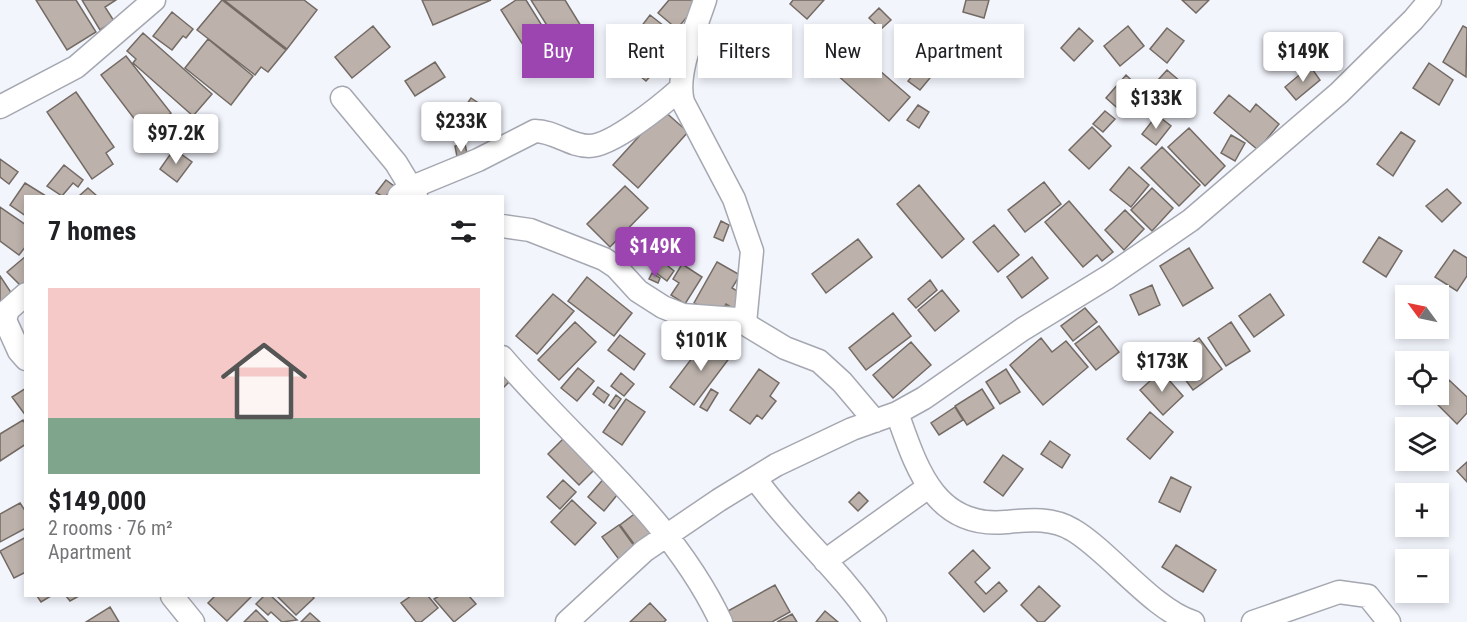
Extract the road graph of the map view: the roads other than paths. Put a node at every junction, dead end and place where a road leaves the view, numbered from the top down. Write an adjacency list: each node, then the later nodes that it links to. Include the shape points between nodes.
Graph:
1 (154, 0): 6 (street, via 76,67)
2 (705, 0): 4 (street)
3 (1430, 0): 13 (street, via 1346,86 1191,220 924,398)
4 (680, 89): 7 (street, via 642,120 597,144 583,145 535,131); 10 (street, via 683,102 734,199 752,251)
5 (342, 98): 7 (street, via 396,163)
6 (0, 106)
7 (408, 194)
8 (504, 226): 10 (street, via 530,230 603,260 663,307 683,315 730,317)
9 (24, 296): 11 (street, via 8,310 5,320 10,336)
10 (745, 323): 14 (street, via 772,342 819,361)
11 (24, 356)
12 (504, 359): 17 (street)
13 (897, 412): 14 (street); 16 (street)
14 (875, 421): 15 (street)
15 (755, 478): 17 (street); 18 (street)
16 (927, 488): 18 (street); 24 (street, via 940,501 975,520 999,523 1033,519 1073,529 1164,605)
17 (668, 535): 21 (street, via 644,551); 22 (street)
18 (825, 561): 23 (street)
19 (173, 597): 20 (street)
20 (193, 622)
21 (567, 622)
22 (721, 622)
23 (875, 622)
24 (1193, 622)
25 (1253, 622): 26 (street, via 1338,592 1368,596)
26 (1389, 622)

